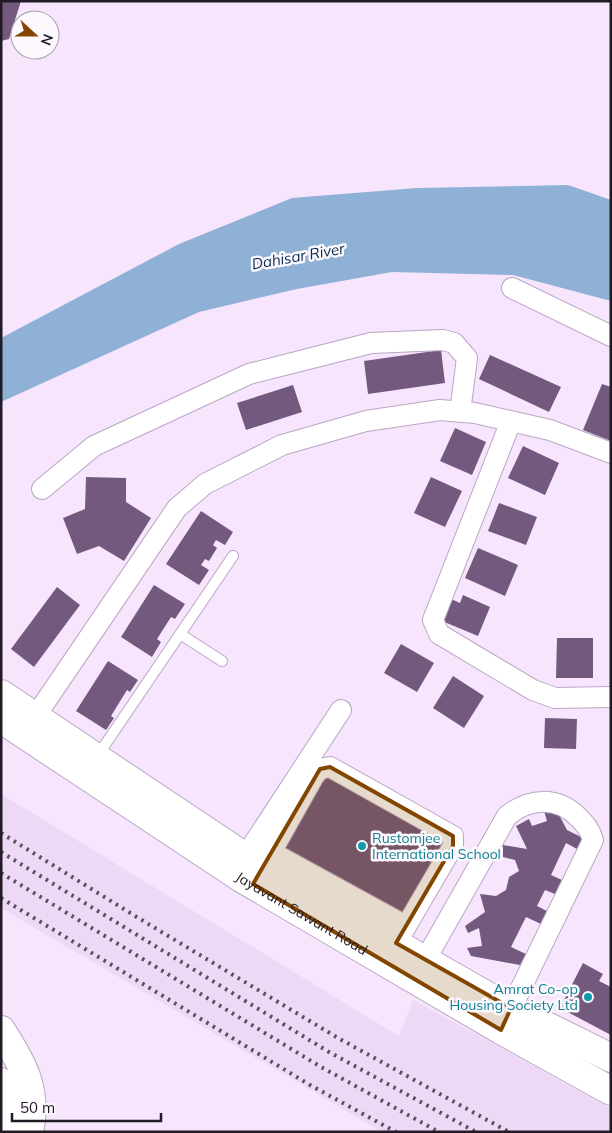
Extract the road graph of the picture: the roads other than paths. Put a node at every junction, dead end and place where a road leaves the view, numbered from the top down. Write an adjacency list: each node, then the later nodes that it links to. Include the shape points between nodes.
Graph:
1 (512, 288): 2 (street)
2 (611, 336)
3 (460, 412): 4 (street); 6 (street, via 467,358 454,343 443,340 371,343 249,374 94,446); 13 (street, via 440,410 366,422 282,445 205,484 177,508)
4 (511, 421): 5 (street, via 550,430); 11 (street, via 433,620 439,634 533,690 555,698)
5 (611, 453)
6 (42, 489)
7 (233, 556): 8 (lane)
8 (180, 634): 9 (lane); 15 (lane)
9 (222, 661)
10 (1, 694): 13 (street, Jayavant Sawant Road)
11 (611, 698)
12 (341, 710): 16 (street)
13 (35, 717): 15 (street, Jayavant Sawant Road)
14 (1, 720): 16 (street, Jayavant Sawant Road)
15 (96, 758): 16 (street, Jayavant Sawant Road)
16 (258, 865): 17 (street, Jayavant Sawant Road); 17 (street, via 320,768 330,767 453,836 453,846)
17 (396, 944): 18 (street, Jayavant Sawant Road)
18 (420, 969): 19 (street, Jayavant Sawant Road); 19 (street, via 507,816 517,807 532,802 547,801 572,810 590,829 593,840)
19 (506, 1019): 21 (street, Jayavant Sawant Road); 23 (street, Jayavant Sawant Road)
20 (1, 1030): 25 (street, via 20,1058 30,1088 32,1117)
21 (611, 1058)
22 (1, 1082): 24 (street, via 7,1119)
23 (611, 1091)
24 (4, 1132)
25 (29, 1132)

